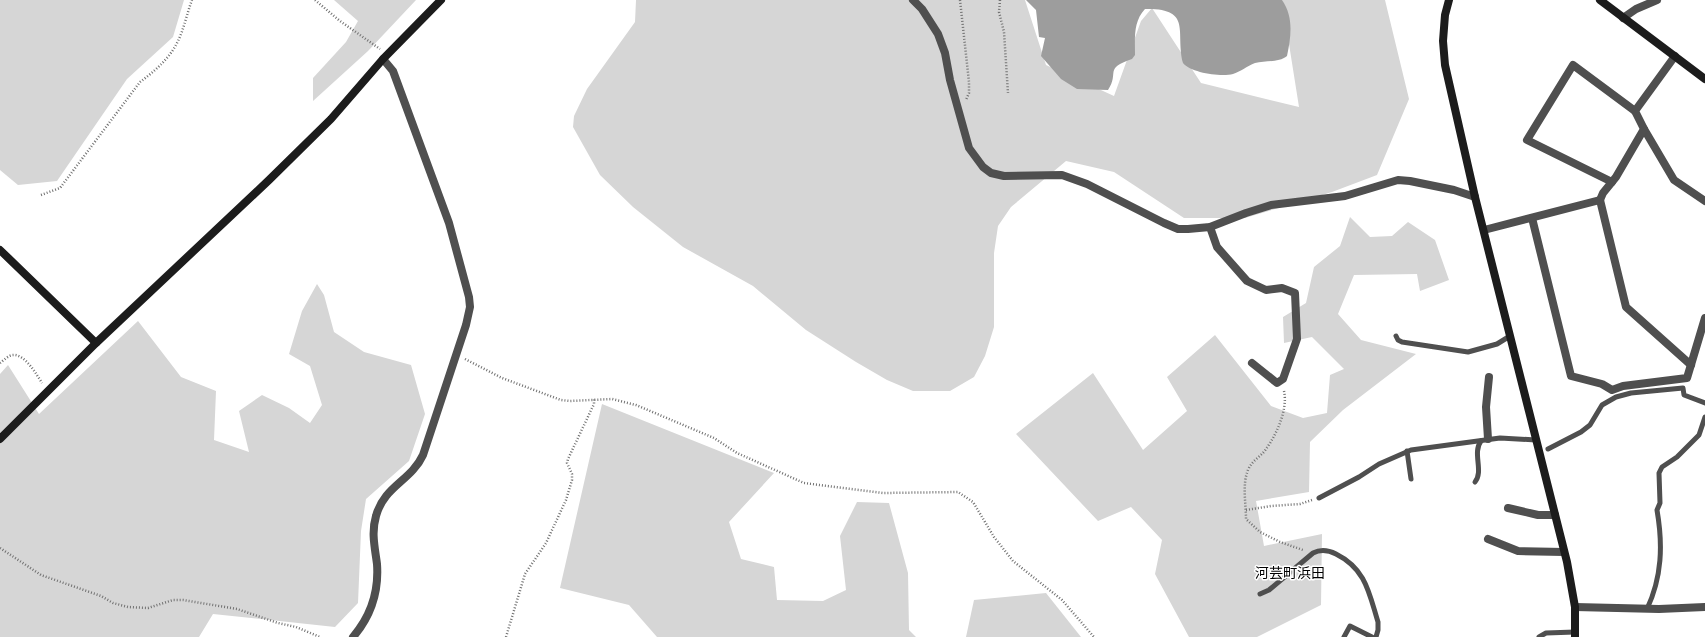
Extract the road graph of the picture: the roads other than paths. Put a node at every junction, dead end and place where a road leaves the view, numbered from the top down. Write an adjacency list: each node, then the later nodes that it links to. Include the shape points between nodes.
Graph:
1 (441, 0): 8 (street)
2 (913, 0): 17 (street, via 938,34 969,148 983,168 1004,176 1062,175 1087,184 1178,228)
3 (1449, 0): 13 (street, via 1443,40 1445,65)
4 (1600, 0): 6 (street)
5 (1657, 0): 6 (street)
6 (1623, 18): 7 (street)
7 (1675, 56): 9 (street); 10 (street)
8 (385, 57): 23 (street, via 303,147); 46 (street, via 393,71 449,223 469,297 469,313 419,464 389,490 378,508 373,531 376,593 368,617)
9 (1705, 79)
10 (1635, 111): 11 (street); 12 (street, via 1573,65 1527,140)
11 (1644, 129): 12 (street); 15 (street, via 1674,180)
12 (1612, 182): 14 (street)
13 (1475, 197): 17 (street, via 1454,190 1398,180 1345,196 1271,205); 18 (street)
14 (1600, 200): 16 (street); 25 (street, via 1626,307)
15 (1705, 201)
16 (1532, 218): 18 (street); 25 (street, via 1571,376 1602,384 1612,390 1623,386 1687,378)
17 (1210, 227): 24 (street, via 1217,247 1247,281 1266,290 1282,288 1295,293 1297,339 1283,379 1277,383)
18 (1484, 230): 22 (street)
19 (0, 250): 23 (street)
20 (1705, 318): 25 (street)
21 (1396, 336): 22 (lane, via 1402,342 1468,352 1497,344)
22 (1510, 336): 31 (street)
23 (96, 343): 29 (street)
24 (1252, 364)
25 (1691, 365)
26 (1489, 377): 30 (street)
27 (1705, 403): 32 (lane, via 1684,395 1683,388 1630,393 1616,397 1602,405 1590,425 1581,432)
28 (1705, 416): 44 (lane, via 1699,435 1677,457 1665,464 1659,473 1660,499 1657,510 1661,564 1652,600)
29 (0, 439)
30 (1484, 440): 31 (lane, via 1513,437); 33 (lane); 35 (lane, via 1477,450 1478,478)
31 (1536, 440): 38 (street)
32 (1548, 449)
33 (1407, 451): 34 (lane); 36 (lane)
34 (1411, 479)
35 (1475, 482)
36 (1319, 498)
37 (1508, 508): 38 (street, via 1538,515)
38 (1555, 515): 40 (street)
39 (1488, 539): 40 (street, via 1518,551)
40 (1564, 552): 42 (street)
41 (1260, 594): 49 (lane, via 1269,590 1313,553 1330,552 1350,563 1362,576 1378,622)
42 (1575, 607): 44 (street); 45 (street)
43 (1705, 607): 44 (street)
44 (1647, 609)
45 (1575, 635): 50 (lane, via 1546,634)
46 (353, 637)
47 (1344, 637): 48 (lane, via 1350,626)
48 (1372, 637)
49 (1376, 637)
50 (1538, 637)

